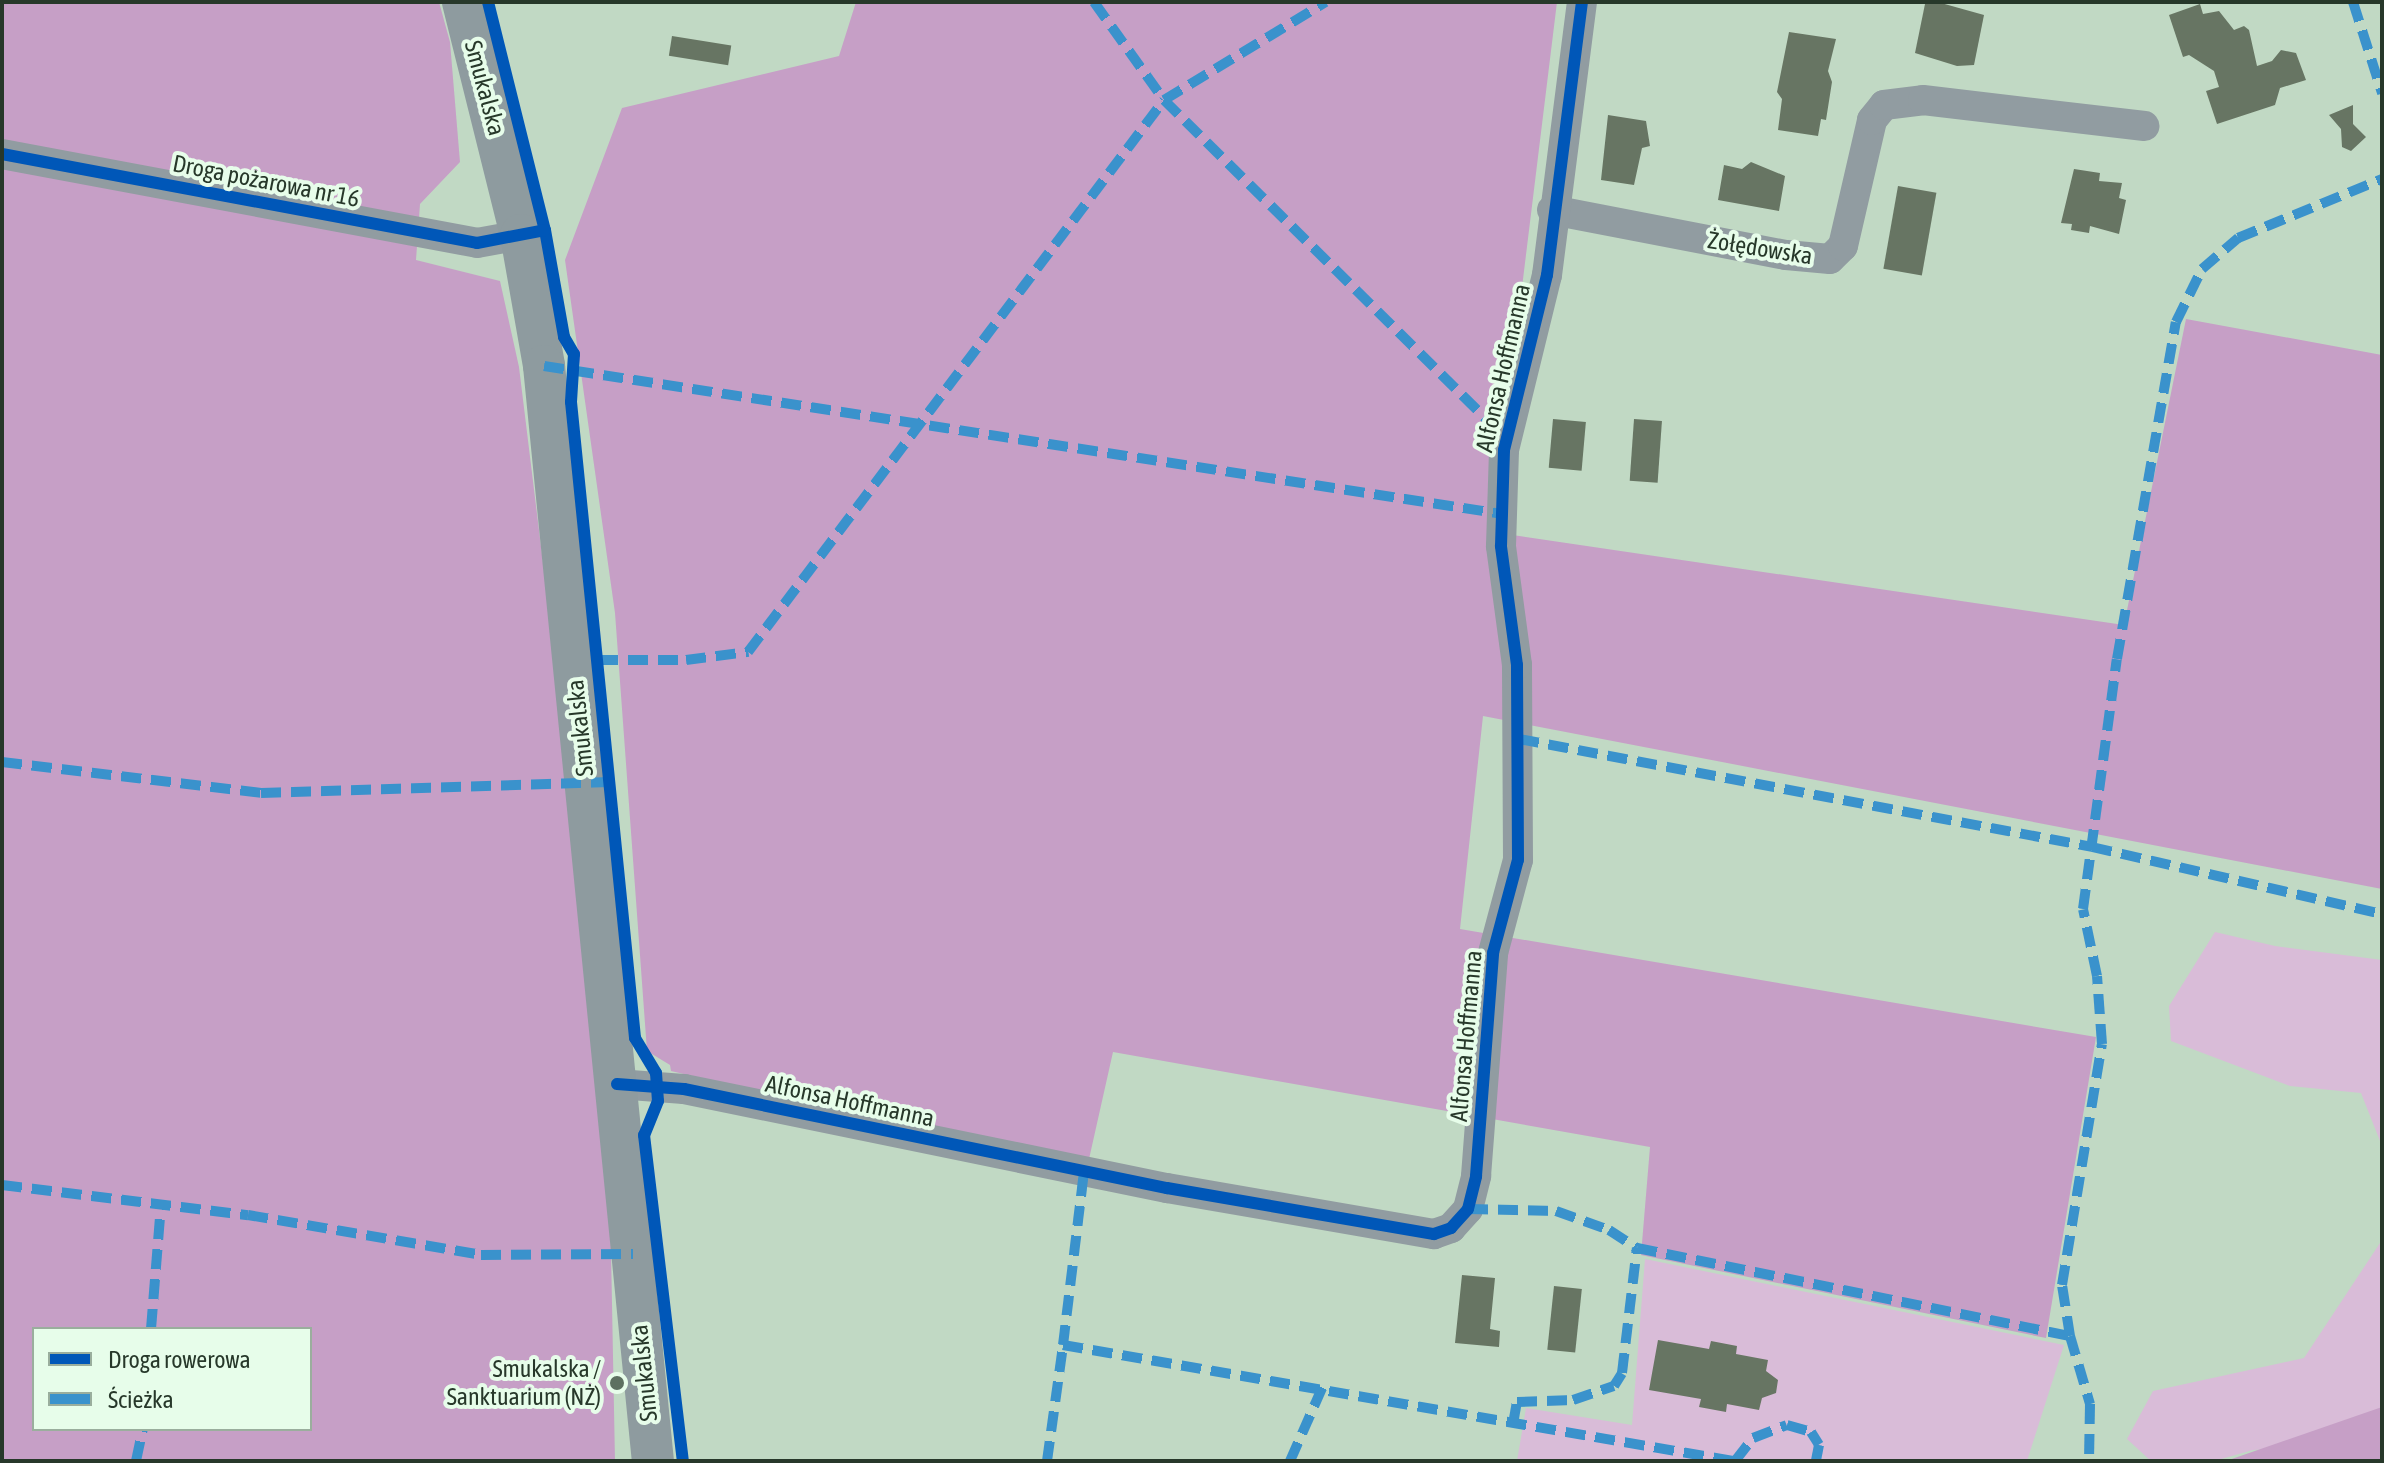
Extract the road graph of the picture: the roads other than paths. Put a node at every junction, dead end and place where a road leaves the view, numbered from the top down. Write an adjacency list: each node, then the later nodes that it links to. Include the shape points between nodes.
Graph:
1 (463, 2): 6 (street, Smukalska)
2 (1582, 2): 5 (street, Alfonsa Hoffmanna)
3 (2144, 126): 5 (street, Żołędowska, via 1923,100 1884,105 1872,120 1843,246 1830,259)
4 (2, 154): 6 (street, Droga pożarowa nr 16, via 477,243)
5 (1552, 210): 7 (street, Alfonsa Hoffmanna, via 1547,275 1504,450 1501,546 1517,665 1518,860 1493,953 1476,1176 1468,1209 1451,1228 1434,1234 1303,1215 684,1089)
6 (521, 235): 7 (street, Smukalska, via 544,366)
7 (617, 1084): 8 (street, Smukalska)
8 (653, 1461)

